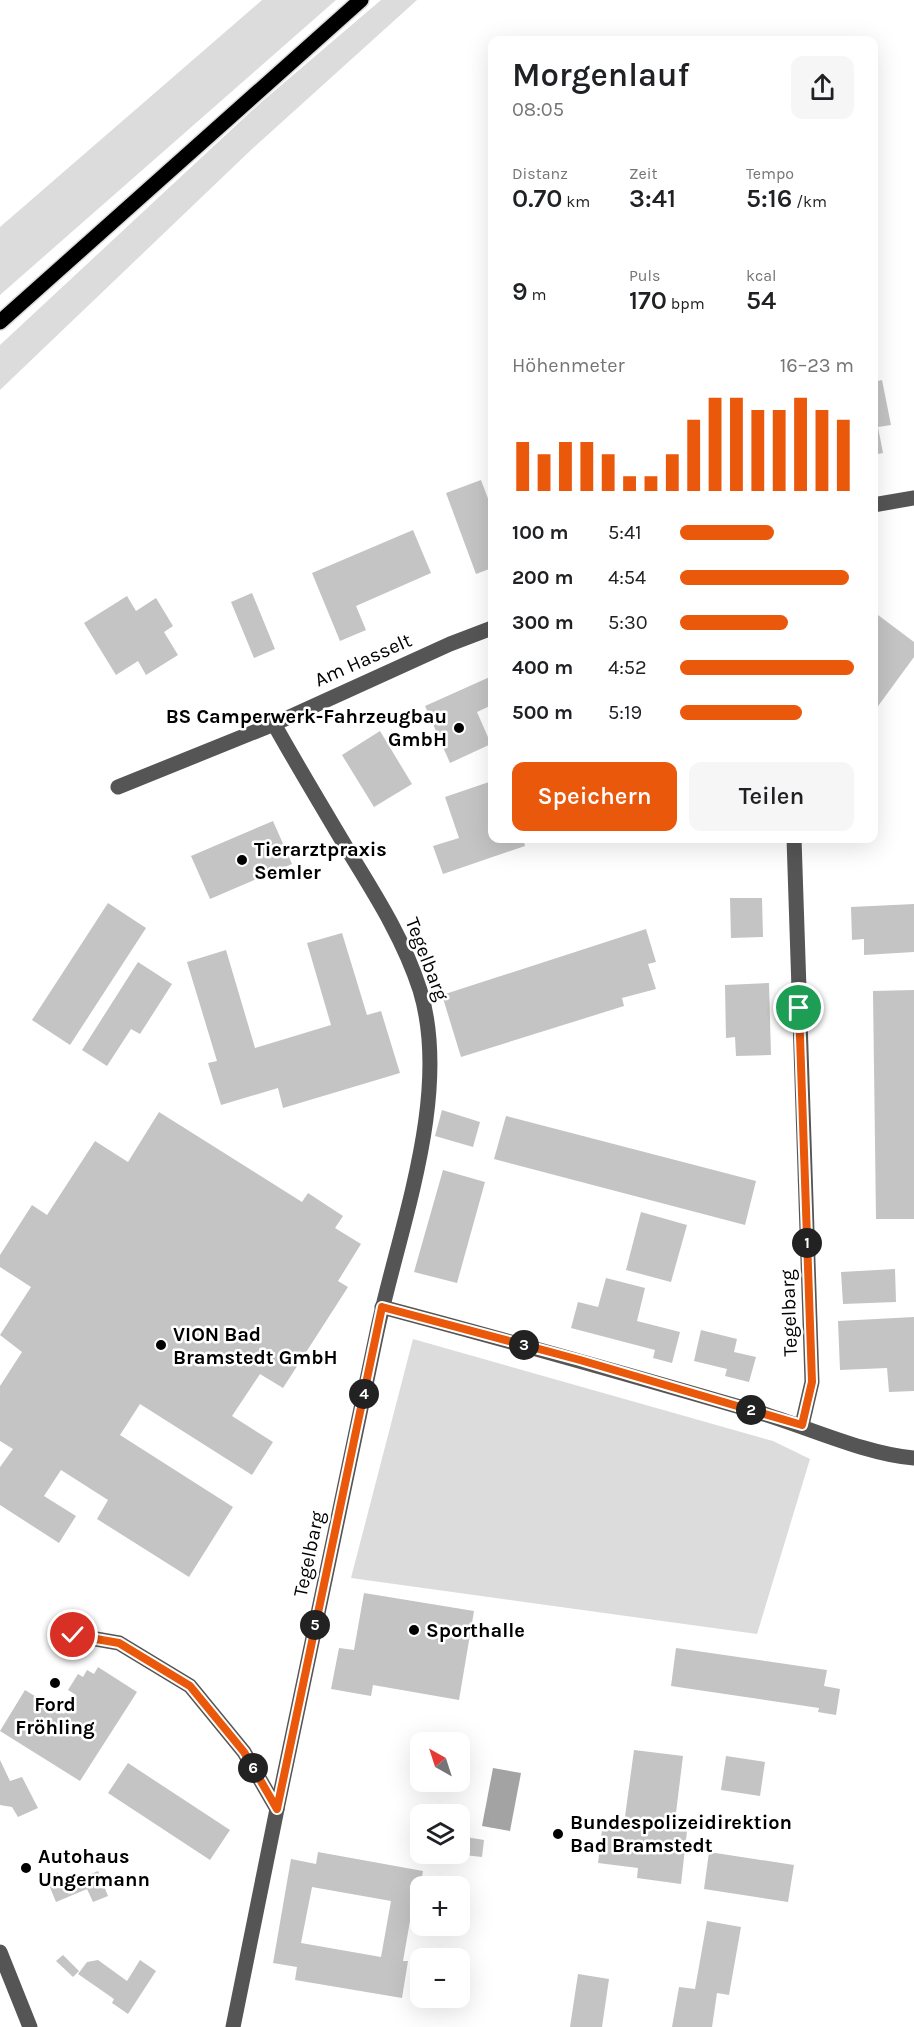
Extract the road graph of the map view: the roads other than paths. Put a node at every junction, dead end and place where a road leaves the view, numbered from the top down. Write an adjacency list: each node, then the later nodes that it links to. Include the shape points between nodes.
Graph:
1 (361, 0): 2 (main road)
2 (0, 322)
3 (914, 498): 4 (street)
4 (878, 504)
5 (488, 630): 6 (street, Am Hasselt)
6 (274, 724): 7 (street, Am Hasselt); 9 (street, Tegelbarg, via 384,907 420,990 429,1030 430,1081 418,1162)
7 (118, 787)
8 (794, 843): 10 (street, Tegelbarg, via 812,1382)
9 (382, 1307): 10 (street); 13 (street, Tegelbarg)
10 (802, 1425): 11 (street, via 890,1456)
11 (914, 1458)
12 (73, 1635): 13 (street, via 119,1643 190,1686 244,1752)
13 (277, 1809): 16 (street, Tegelbarg)
14 (0, 1952): 15 (street)
15 (30, 2027)
16 (233, 2027)

